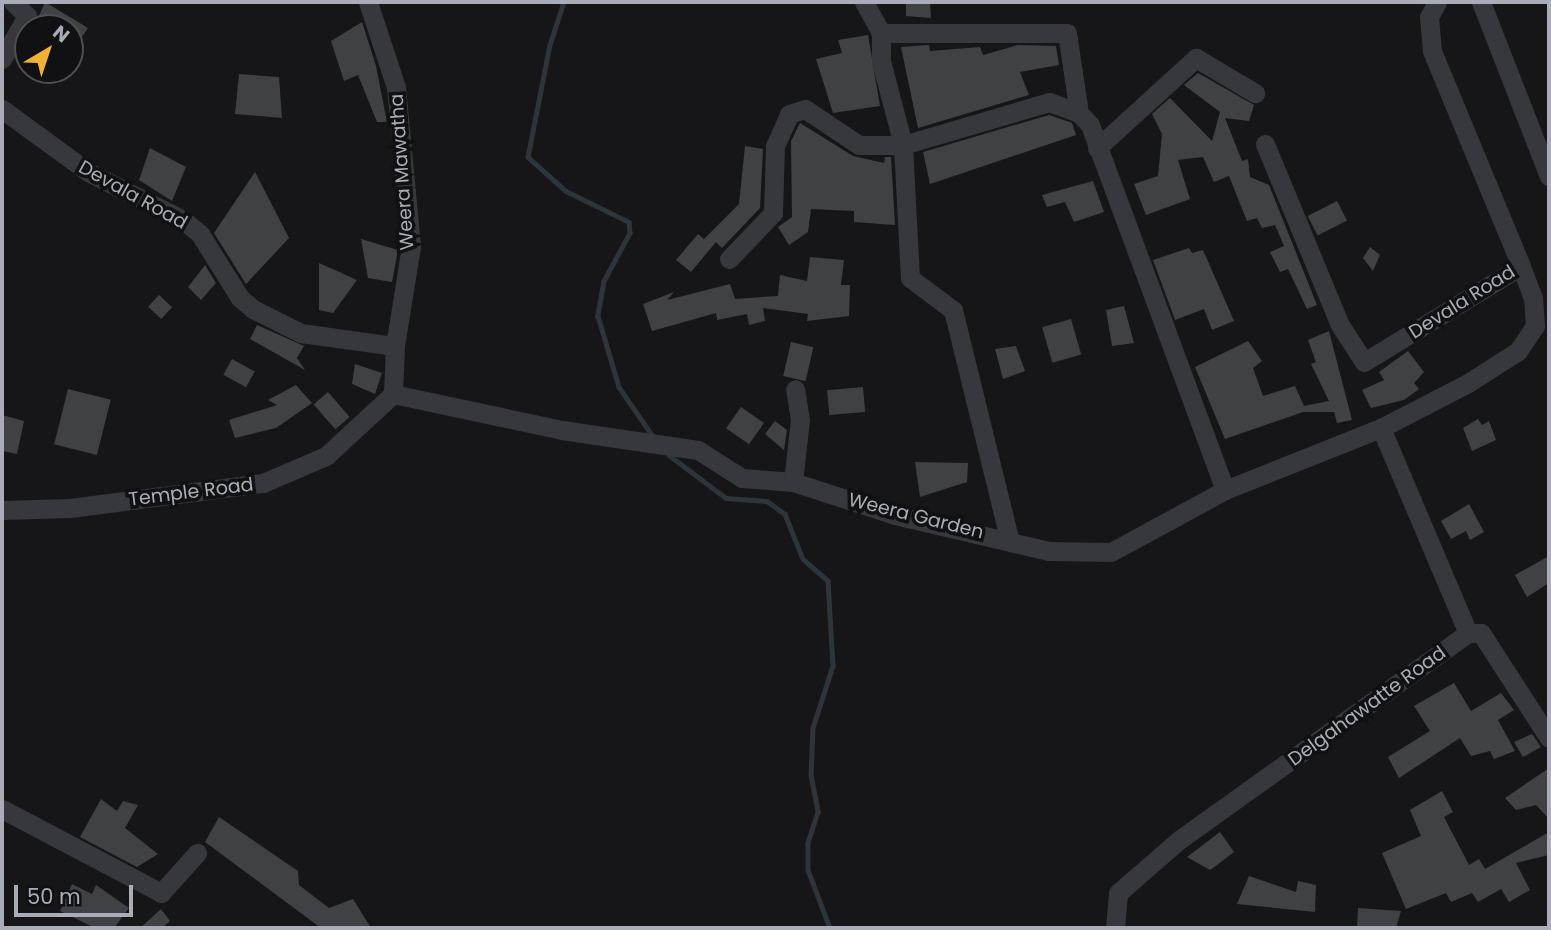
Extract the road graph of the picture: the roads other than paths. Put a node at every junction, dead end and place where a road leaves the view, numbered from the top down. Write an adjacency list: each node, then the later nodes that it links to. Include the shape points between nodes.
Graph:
1 (13, 2): 7 (street, via 27,16)
2 (368, 2): 17 (street, Weera Mawatha, via 396,87 410,233)
3 (864, 2): 6 (street)
4 (1437, 2): 16 (street, Devala Road, via 1429,17 1432,51)
5 (1481, 2): 14 (street)
6 (881, 33): 10 (street, via 1067,33); 12 (street, via 881,61)
7 (2, 59)
8 (1255, 93): 13 (street, via 1196,58)
9 (2, 109): 17 (street, Devala Road, via 88,172 183,220 200,234 240,298 253,309 301,332)
10 (1079, 113): 12 (street, via 1049,102); 13 (street, via 1090,125)
11 (1265, 144): 16 (street, Devala Road, via 1340,325 1364,362)
12 (903, 145): 15 (street, via 859,145 805,109 789,114 775,146 773,213); 24 (street, via 910,278 953,310)
13 (1097, 148): 22 (street)
14 (1549, 176)
15 (729, 259)
16 (1521, 266): 20 (street, Weera Garden, via 1533,298 1535,326 1518,351)
17 (395, 346): 19 (street)
18 (795, 389): 21 (street, via 800,420)
19 (393, 394): 21 (street, Weera Garden, via 562,430 698,450 742,478); 23 (street, Temple Road, via 326,456 263,483 70,508)
20 (1381, 428): 22 (street, Weera Garden); 25 (street)
21 (793, 482): 24 (street, Weera Garden, via 894,515)
22 (1225, 490): 24 (street, Weera Garden, via 1111,552 1048,551)
23 (2, 510)
24 (1009, 538)
25 (1468, 633): 26 (street, via 1481,633); 29 (street, Delgahawatte Road, via 1179,839 1118,894)
26 (1549, 738)
27 (2, 809): 28 (street, via 161,893)
28 (197, 853)
29 (1115, 928)

